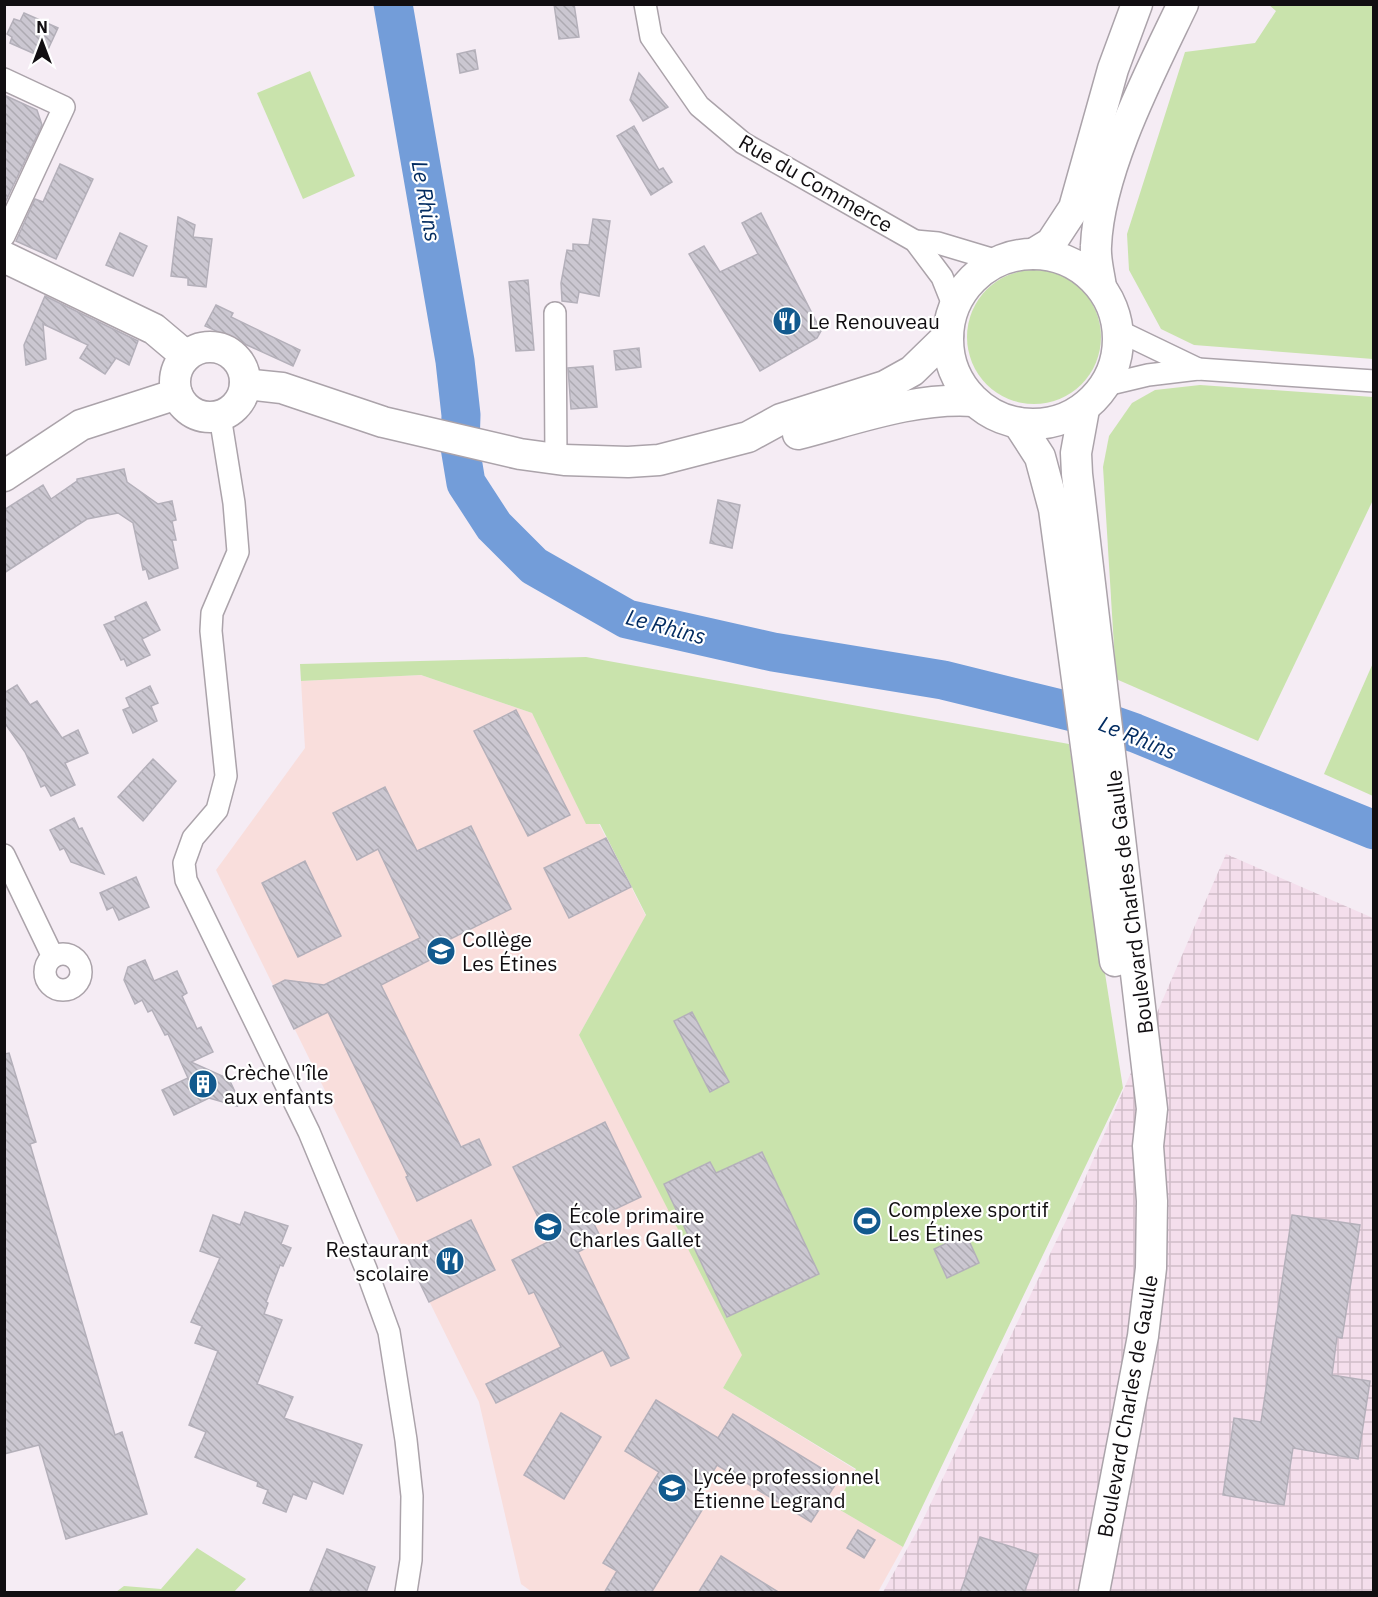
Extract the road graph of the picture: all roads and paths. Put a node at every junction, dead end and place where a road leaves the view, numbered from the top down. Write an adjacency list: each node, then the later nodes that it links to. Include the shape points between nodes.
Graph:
1 (645, 4): 6 (street, Rue du Commerce, via 651,37 699,106 743,143)
2 (1137, 4): 7 (main road, via 1113,69 1074,208 1051,243)
3 (1183, 4): 10 (main road, via 1124,134 1099,215 1096,247)
4 (4, 79): 5 (street, via 64,107)
5 (4, 236)
6 (915, 241): 9 (street, Rue du Commerce, via 938,243); 11 (street, Rue du Commerce, via 942,277)
7 (1033, 254): 9 (main road); 10 (main road, via 1059,258 1082,269)
8 (4, 257): 15 (main road, via 154,329)
9 (998, 261): 11 (main road, via 972,280)
10 (1101, 287): 13 (main road, via 1113,308)
11 (954, 307): 14 (main road)
12 (555, 313): 26 (street)
13 (1119, 331): 16 (street); 19 (main road, via 1119,350)
14 (948, 336): 21 (main road, via 954,371); 25 (main road, via 912,371 885,386 781,419)
15 (186, 356): 18 (main road, via 205,347 225,350 241,364); 20 (main road, via 176,374)
16 (1198, 369): 17 (street); 19 (street)
17 (1374, 381)
18 (245, 384): 23 (main road, via 238,404); 26 (main road, via 282,388 383,422)
19 (1106, 385): 22 (main road)
20 (177, 394): 23 (main road, via 190,411); 27 (main road, via 81,425)
21 (974, 401): 24 (main road, via 994,415); 25 (main road, via 944,400 906,406 788,437)
22 (1084, 409): 24 (main road, via 1052,423); 28 (main road, Boulevard Charles de Gaulle, via 1076,453)
23 (220, 416): 31 (street, via 238,552 212,613 211,631 226,776 217,810 193,837 184,862 186,880 309,1132 388,1332 412,1496)
24 (1018, 423): 28 (main road, Boulevard Charles de Gaulle, via 1030,438 1047,474)
25 (748, 437): 26 (main road, via 659,460)
26 (556, 459)
27 (4, 476)
28 (1085, 645): 32 (main road, Boulevard Charles de Gaulle, via 1102,781 1149,1066 1152,1109 1148,1146 1152,1201 1150,1279 1143,1336)
29 (4, 855): 30 (street)
30 (53, 957)
31 (406, 1593)
32 (1094, 1593)

